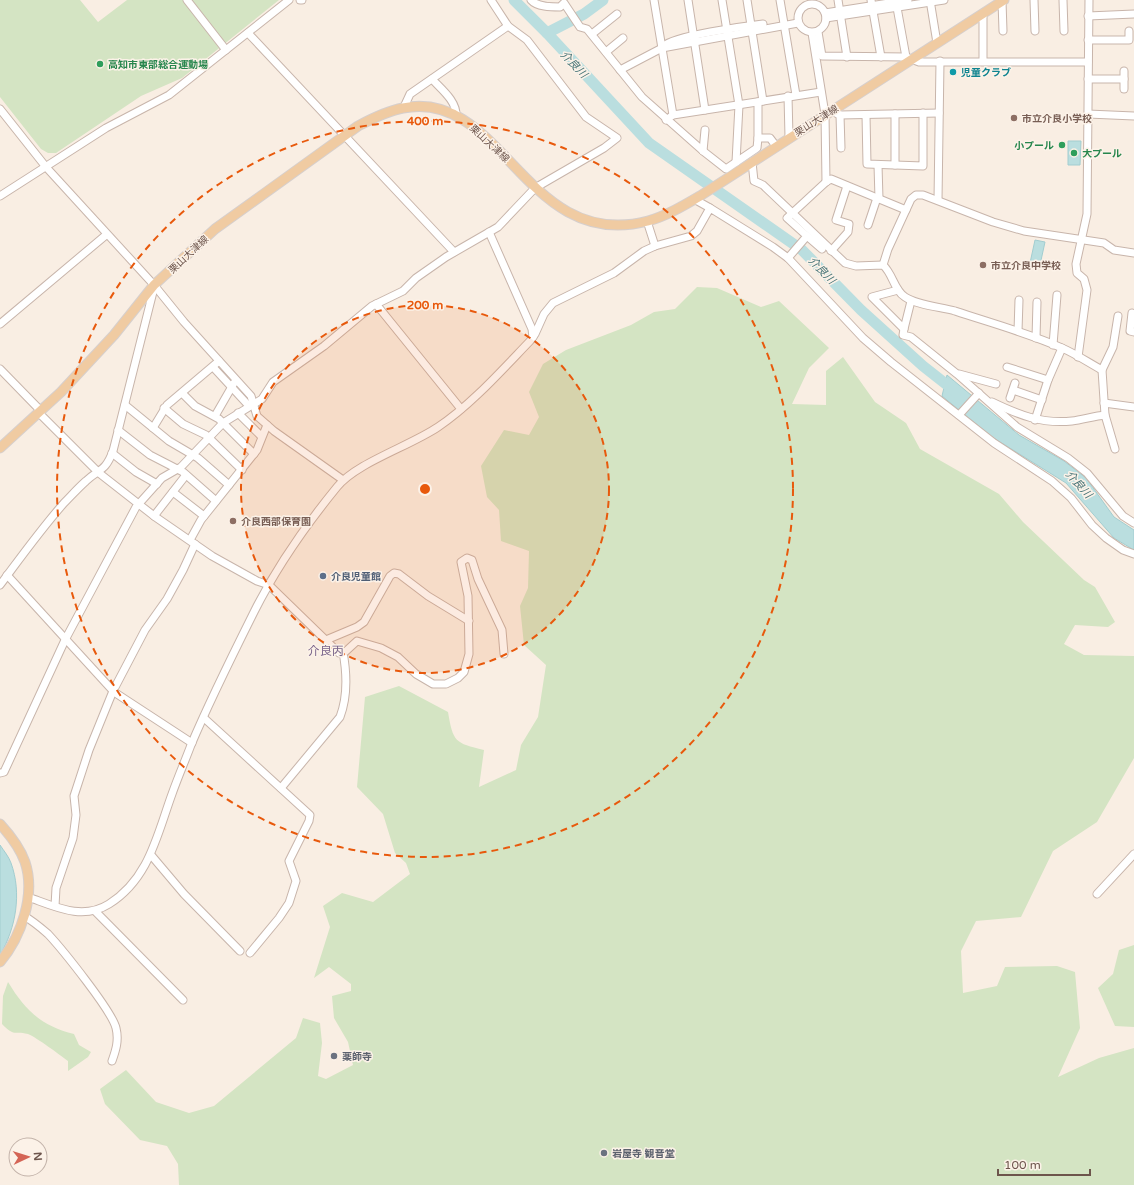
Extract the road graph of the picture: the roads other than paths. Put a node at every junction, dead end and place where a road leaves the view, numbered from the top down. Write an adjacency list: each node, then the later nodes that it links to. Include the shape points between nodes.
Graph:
1 (187, 0): 46 (street)
2 (289, 0): 38 (street)
3 (491, 0): 31 (street)
4 (531, 0): 21 (street, via 538,5 560,7)
5 (654, 0): 45 (street)
6 (688, 0): 42 (street)
7 (722, 0): 39 (street)
8 (747, 0): 32 (street)
9 (780, 0): 30 (street)
10 (838, 0): 23 (street)
11 (908, 0): 20 (street)
12 (944, 0): 17 (street)
13 (1003, 0): 24 (main road, 栗山大津線); 33 (street)
14 (1034, 0): 34 (street)
15 (1064, 0): 35 (street)
16 (1089, 0): 28 (street)
17 (930, 1): 20 (street); 44 (street)
18 (813, 2): 19 (street); 27 (street, via 821,7)
19 (805, 3): 29 (street, via 799,11)
20 (897, 3): 22 (street); 50 (street)
21 (566, 4): 40 (street, via 578,25)
22 (872, 6): 23 (street); 49 (street)
23 (840, 13): 27 (street); 48 (street)
24 (983, 13): 44 (main road, 栗山大津線); 52 (street)
25 (617, 14): 40 (street)
26 (1134, 14): 28 (street)
27 (826, 15): 37 (street, via 824,26)
28 (1088, 16): 43 (street)
29 (798, 21): 30 (street); 37 (street, via 803,30)
30 (784, 23): 32 (street); 61 (street)
31 (508, 26): 56 (street); 93 (street, via 528,40 586,117 617,138)
32 (751, 28): 39 (street); 63 (street)
33 (1003, 31)
34 (1035, 31)
35 (1064, 31)
36 (1129, 31): 43 (street, via 1129,40)
37 (815, 32): 48 (street, via 822,56); 60 (street)
38 (248, 33): 46 (street); 80 (street)
39 (727, 33): 42 (street); 64 (street)
40 (592, 34): 47 (street)
41 (622, 38): 47 (street)
42 (694, 39): 45 (street, via 667,42); 67 (street)
43 (1088, 40): 53 (street)
44 (937, 43): 50 (main road, 栗山大津線)
45 (662, 48): 54 (street); 73 (street)
46 (226, 50): 90 (street, via 169,95 106,128)
47 (606, 52): 54 (street)
48 (847, 57): 49 (street)
49 (881, 57): 50 (street)
50 (909, 58): 51 (street, via 919,62); 68 (main road, 栗山大津線)
51 (940, 61): 52 (street); 70 (street)
52 (983, 62): 53 (street)
53 (1088, 62): 57 (street)
54 (620, 70): 78 (street, via 642,97)
55 (1124, 72): 58 (street)
56 (432, 79): 65 (street, via 410,94); 76 (street, via 454,104)
57 (1088, 79): 58 (street); 72 (street)
58 (1124, 79): 59 (street)
59 (1124, 88)
60 (821, 92): 61 (street); 68 (street)
61 (796, 95): 62 (street)
62 (788, 96): 63 (street); 81 (street)
63 (761, 101): 64 (street); 82 (street)
64 (739, 105): 67 (street); 86 (street)
65 (404, 108): 76 (main road, 栗山大津線, via 424,107 446,111); 80 (main road, 栗山大津線, via 381,114)
66 (0, 109): 90 (street)
67 (705, 110): 73 (street)
68 (828, 113): 74 (street); 81 (main road, 栗山大津線); 91 (street)
69 (923, 113): 70 (street); 71 (street); 89 (street, via 923,166)
70 (939, 113): 97 (street)
71 (895, 114): 75 (street); 89 (street)
72 (1088, 114): 77 (street); 106 (street, via 1087,214)
73 (673, 115): 78 (street)
74 (840, 115): 75 (street); 84 (street)
75 (866, 115): 88 (street, via 867,164)
76 (456, 116): 93 (main road, 栗山大津線, via 479,131)
77 (1134, 116)
78 (666, 120): 85 (street)
79 (704, 130): 85 (street)
80 (345, 136): 109 (street); 114 (main road, 栗山大津線, via 215,229)
81 (789, 137): 83 (main road, 栗山大津線)
82 (758, 138): 83 (street, via 770,138); 86 (street, via 757,148)
83 (776, 146): 87 (main road, 栗山大津線)
84 (841, 148)
85 (703, 151): 86 (street, via 726,169)
86 (736, 162)
87 (752, 162): 95 (main road, 栗山大津線); 100 (street, via 754,181 763,185)
88 (878, 165): 89 (street); 96 (street)
89 (895, 165)
90 (46, 167): 94 (street); 104 (street)
91 (826, 182): 92 (street, via 831,179); 100 (street)
92 (847, 186): 96 (street); 108 (street, via 836,220 849,224 848,232)
93 (535, 188): 101 (main road, 栗山大津線, via 554,205 578,218 598,223 626,225); 103 (street, via 504,222)
94 (0, 196)
95 (697, 198): 98 (street); 101 (main road, 栗山大津線, via 674,211)
96 (878, 198): 99 (street); 102 (street)
97 (938, 200): 99 (street, via 916,195); 106 (street, via 1024,231)
98 (710, 208): 107 (street, via 697,231 691,236); 111 (street, via 759,240)
99 (906, 210): 113 (street)
100 (792, 212): 105 (street, via 787,218); 108 (street)
101 (647, 221): 107 (street)
102 (868, 226)
103 (489, 232): 109 (street); 127 (street, via 532,329)
104 (106, 234): 114 (street); 123 (street)
105 (806, 238): 111 (street); 112 (street, via 835,259)
106 (1082, 239): 110 (street, via 1104,243 1114,250); 131 (street, via 1076,264 1077,273 1084,279 1087,290)
107 (655, 246): 127 (street, via 644,251 614,274 553,303 544,314)
108 (831, 251): 112 (street)
109 (454, 252): 120 (street, via 416,278 403,292)
110 (1134, 253)
111 (790, 256): 155 (street, via 863,338)
112 (838, 258): 113 (street, via 850,265)
113 (883, 265): 115 (street, via 892,276)
114 (154, 286): 132 (street); 148 (street); 153 (main road, 栗山大津線, via 114,335 61,392)
115 (898, 290): 117 (street); 124 (street, via 872,297)
116 (1057, 295): 129 (street)
117 (911, 300): 124 (street); 125 (street, via 939,306)
118 (1019, 300): 125 (street)
119 (1037, 302): 128 (street)
120 (376, 304): 149 (street, via 324,346 273,382 262,399); 152 (street)
121 (1132, 313): 126 (street, via 1130,331)
122 (1118, 316): 136 (street, via 1113,347)
123 (0, 324)
124 (904, 328): 137 (street, via 902,335 911,337)
125 (1018, 332): 128 (street)
126 (1134, 332)
127 (533, 337): 152 (street)
128 (1036, 338): 129 (street)
129 (1053, 345): 130 (street)
130 (1062, 348): 131 (street); 138 (street)
131 (1078, 357): 136 (street)
132 (219, 361): 134 (street); 139 (street)
133 (1008, 366): 138 (street)
134 (213, 367): 139 (street); 143 (street)
135 (0, 369): 153 (street)
136 (1102, 370): 147 (street)
137 (957, 374): 141 (street); 144 (street)
138 (1048, 380): 146 (street)
139 (234, 383): 149 (street, via 251,396); 157 (street)
140 (1016, 383): 142 (street)
141 (996, 384)
142 (1013, 390): 145 (street); 146 (street)
143 (182, 393): 150 (street); 157 (street, via 195,406)
144 (981, 395): 155 (street); 158 (street); 182 (street, via 1016,427 1068,458 1087,473 1123,516)
145 (1010, 398)
146 (1042, 400): 158 (street)
147 (1104, 403): 151 (street); 156 (street)
148 (125, 405): 161 (street); 162 (street)
149 (251, 405): 154 (street); 160 (street, via 257,416)
150 (164, 408): 161 (street); 164 (street, via 183,424)
151 (1134, 408)
152 (462, 409): 174 (street, via 418,440 359,469)
153 (39, 411): 165 (main road, 栗山大津線); 172 (street)
154 (238, 414): 159 (street); 163 (street)
155 (961, 414): 184 (street, via 994,443 1052,481 1071,498 1106,538)
156 (1105, 415): 158 (street, via 1087,416 1074,421); 166 (street)
157 (215, 416): 159 (street)
158 (1035, 420)
159 (223, 423): 164 (street); 168 (street)
160 (267, 425): 163 (street); 174 (street)
161 (153, 428): 169 (street, via 169,441)
162 (118, 430): 167 (street); 170 (street, via 150,455)
163 (262, 436): 168 (street)
164 (209, 438): 169 (street); 171 (street)
165 (0, 448)
166 (1115, 449)
167 (112, 454): 172 (street); 175 (street)
168 (254, 454): 171 (street)
169 (194, 455): 170 (street); 176 (street)
170 (177, 469): 173 (street); 175 (street)
171 (242, 470): 176 (street)
172 (98, 473): 179 (street); 185 (street, via 65,502)
173 (186, 475): 177 (street); 178 (street)
174 (343, 480): 187 (street)
175 (157, 484): 179 (street)
176 (229, 485): 178 (street)
177 (173, 492): 180 (street); 181 (street)
178 (216, 500): 181 (street)
179 (140, 504): 180 (street); 189 (street, via 136,507)
180 (154, 516): 183 (street)
181 (204, 516): 183 (street)
182 (1134, 523)
183 (192, 542): 187 (street, via 257,581); 193 (street, via 183,570 145,630)
184 (1134, 554)
185 (7, 575): 186 (street); 189 (street)
186 (0, 585)
187 (269, 585): 190 (street); 194 (street, via 254,611)
188 (469, 621): 190 (street, via 394,573 364,622); 191 (street, via 469,654 464,672 446,684 433,684 424,680 398,657 365,642 357,640); 192 (street, via 468,596 461,562 467,558 472,560 485,595 498,618)
189 (66, 639): 193 (street); 196 (street, via 4,772)
190 (326, 640): 191 (street, via 339,653)
191 (343, 652): 197 (street, via 346,687 345,705 340,717)
192 (504, 654)
193 (113, 691): 195 (street); 203 (street, via 77,782 73,838 56,888)
194 (204, 718): 195 (street); 197 (street)
195 (192, 743): 200 (street)
196 (0, 773)
197 (281, 788): 207 (street, via 310,815 309,821 289,861 296,881 289,903)
198 (0, 824): 202 (main road, via 25,862)
199 (1134, 854): 201 (street)
200 (151, 855): 204 (street, via 136,880 106,906); 206 (street, via 184,894)
201 (1097, 894)
202 (28, 897): 203 (street); 205 (main road)
203 (55, 906): 204 (street, via 71,912)
204 (95, 911): 209 (street)
205 (24, 916): 208 (main road, via 15,941); 210 (street, via 48,935 107,1009 116,1027 118,1041)
206 (240, 951)
207 (250, 953)
208 (0, 962)
209 (183, 1000)
210 (112, 1061)

